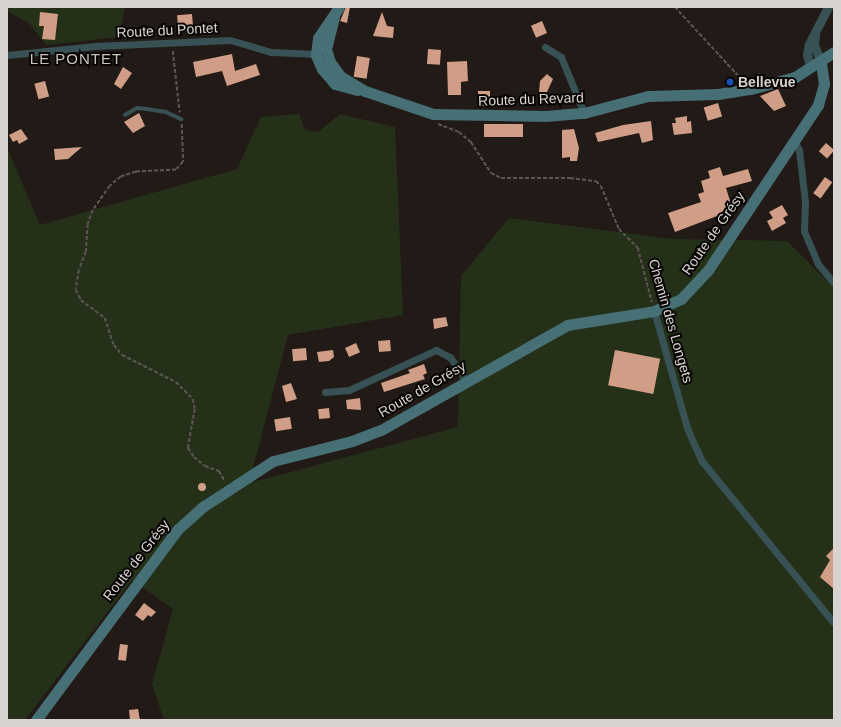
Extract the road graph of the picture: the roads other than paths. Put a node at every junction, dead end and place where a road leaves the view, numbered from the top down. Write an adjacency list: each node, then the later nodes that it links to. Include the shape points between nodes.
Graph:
1 (828, 7): 3 (street)
2 (336, 12): 6 (main road, via 318,38)
3 (815, 34): 8 (street, via 814,45); 9 (street, via 807,54)
4 (545, 47): 11 (street, via 561,57)
5 (834, 52): 8 (main road, Route du Revard)
6 (321, 54): 7 (street, Route du Pontet, via 271,52 230,40 96,46); 11 (main road, Route du Revard, via 322,69 335,84 365,91 433,114 546,116)
7 (7, 55)
8 (821, 62): 9 (main road, Route du Revard); 10 (main road, Route de Grésy, via 824,84)
9 (810, 68): 10 (main road); 11 (main road, Route du Revard, via 788,79 751,89 718,94 648,96)
10 (822, 96): 14 (main road, Route de Grésy)
11 (584, 113)
12 (125, 115): 13 (lane, via 137,108 166,112)
13 (181, 119)
14 (794, 140): 15 (street, via 798,150 805,202 804,231 818,264); 16 (main road, Route de Grésy, via 700,281 681,299)
15 (834, 283)
16 (654, 311): 17 (main road, Route de Grésy, via 567,325); 19 (street, Chemin des Longets, via 687,428 700,460)
17 (467, 380): 18 (street, via 450,357 436,350 349,390); 20 (main road, Route de Grésy, via 381,430 352,441 273,461 204,506 177,530)
18 (325, 392)
19 (834, 623)
20 (36, 720)

